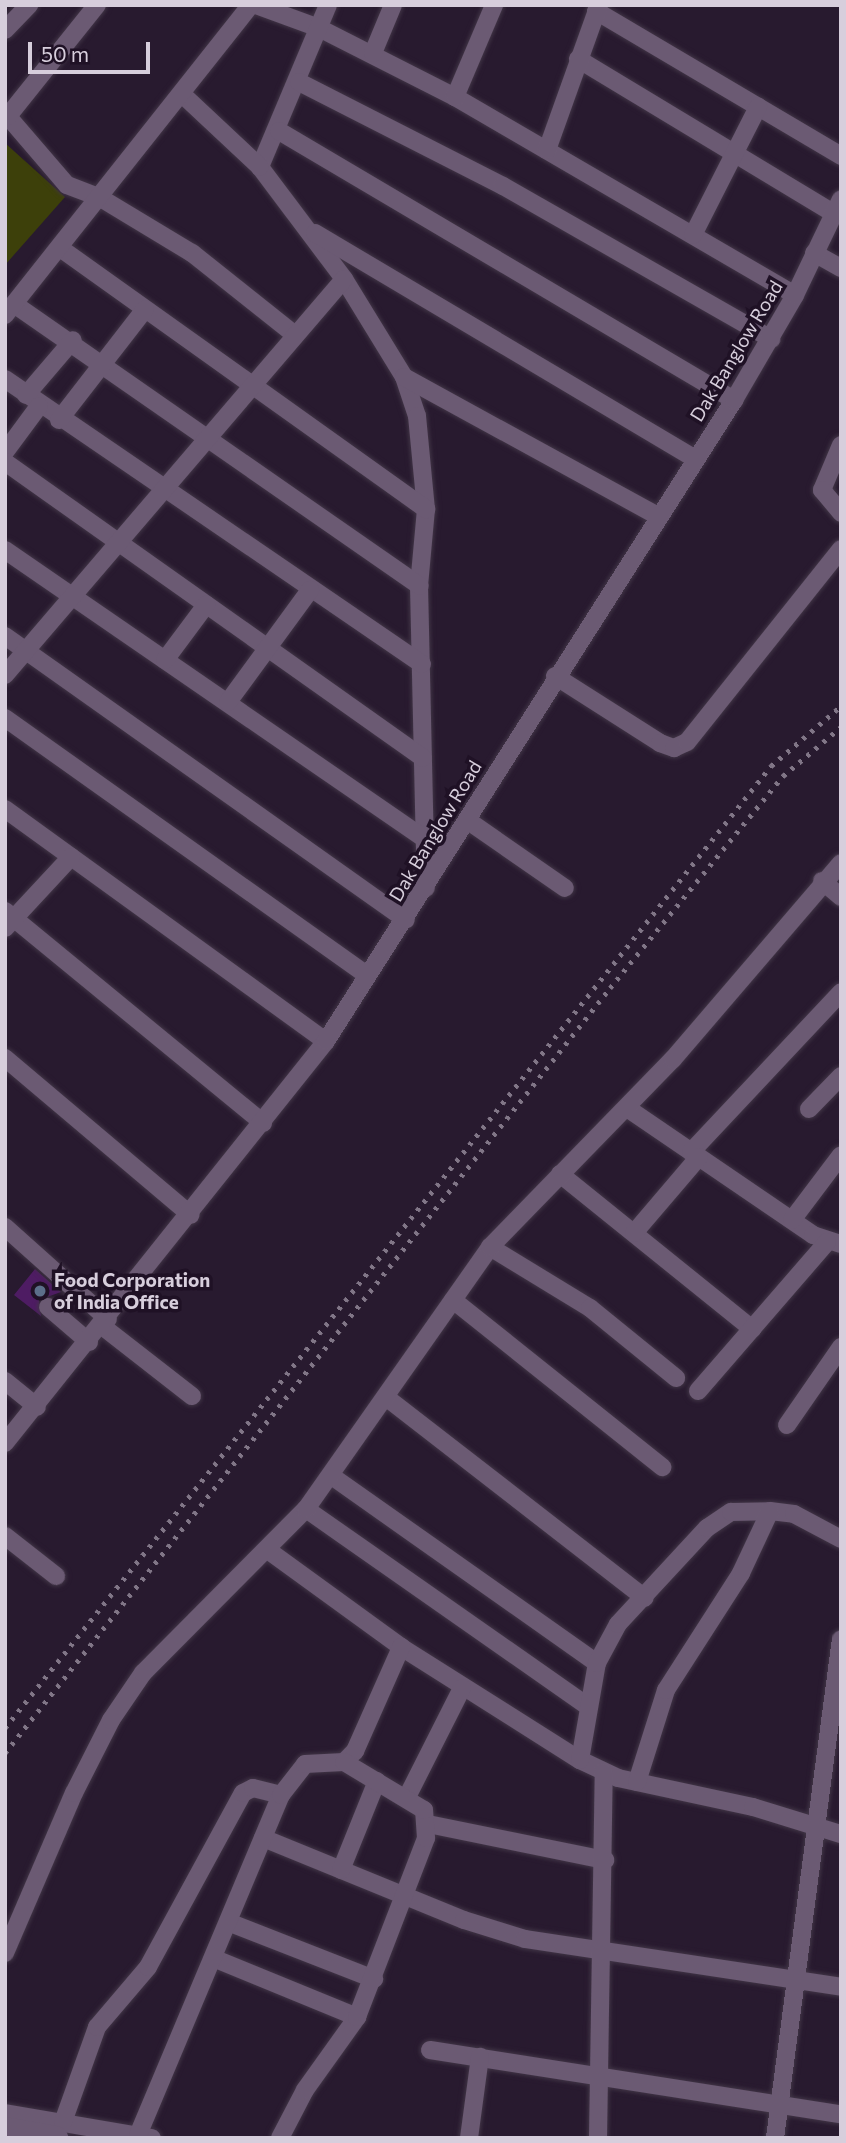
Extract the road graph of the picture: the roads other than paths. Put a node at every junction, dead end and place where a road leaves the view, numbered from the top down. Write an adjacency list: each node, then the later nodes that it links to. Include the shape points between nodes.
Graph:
1 (29, 5): 9 (street)
2 (97, 5): 16 (street)
3 (253, 5): 8 (street); 13 (street)
4 (328, 5): 8 (street)
5 (393, 5): 10 (street)
6 (494, 5): 14 (street)
7 (597, 8): 11 (street); 15 (street)
8 (319, 27): 10 (street); 12 (street)
9 (5, 30)
10 (373, 53): 14 (street)
11 (578, 59): 18 (street); 19 (street)
12 (299, 82): 17 (street); 34 (street, via 503,186)
13 (183, 95): 21 (street); 22 (street)
14 (454, 97): 19 (street)
15 (758, 107): 18 (street); 20 (street)
16 (7, 114): 22 (street, via 67,185)
17 (279, 131): 21 (street); 41 (street)
18 (735, 149): 23 (street); 25 (street)
19 (547, 150): 25 (street)
20 (841, 156)
21 (260, 167): 24 (street)
22 (99, 197): 26 (street); 33 (street, via 192,253)
23 (837, 206): 27 (street, Dak Banglow Road)
24 (310, 231): 29 (street); 46 (street)
25 (693, 235): 30 (street)
26 (61, 248): 31 (street); 32 (street)
27 (814, 253): 28 (street); 30 (street, Dak Banglow Road)
28 (841, 268)
29 (344, 279): 33 (street); 37 (street)
30 (795, 295): 34 (street, Dak Banglow Road)
31 (10, 309): 35 (street)
32 (145, 309): 36 (street); 39 (street)
33 (295, 335): 39 (street)
34 (771, 339): 41 (street, Dak Banglow Road)
35 (73, 340): 36 (street); 40 (street)
36 (105, 363): 42 (street); 43 (street)
37 (404, 377): 49 (street, via 425,461); 51 (street)
38 (5, 379): 40 (street)
39 (250, 384): 43 (street); 49 (street)
40 (33, 400): 42 (street); 45 (street)
41 (734, 400): 46 (street, Dak Banglow Road)
42 (59, 420): 48 (street)
43 (209, 435): 48 (street); 55 (street)
44 (841, 445): 50 (street, via 822,490)
45 (5, 452)
46 (694, 458): 51 (street, Dak Banglow Road)
47 (5, 462): 52 (street)
48 (160, 488): 52 (street); 56 (street)
49 (426, 509): 55 (street)
50 (841, 513)
51 (657, 516): 65 (street, Dak Banglow Road)
52 (119, 539): 57 (street); 58 (street)
53 (841, 548): 65 (street, via 687,742 674,748)
54 (5, 550): 57 (street)
55 (419, 586): 63 (street)
56 (310, 590): 60 (street); 63 (street)
57 (73, 595): 61 (street); 62 (street)
58 (206, 605): 60 (street); 62 (street)
59 (5, 636): 61 (street)
60 (267, 649): 66 (street); 68 (street)
61 (25, 650): 64 (street); 79 (street)
62 (165, 660): 66 (street)
63 (422, 664): 68 (street)
64 (5, 676)
65 (555, 676): 70 (street, Dak Banglow Road)
66 (228, 702): 71 (street)
67 (5, 718): 80 (street)
68 (423, 758): 71 (street)
69 (5, 809): 72 (street)
70 (467, 820): 75 (street, Dak Banglow Road); 76 (street)
71 (422, 836): 75 (street)
72 (71, 858): 78 (street); 82 (street)
73 (841, 863): 74 (street)
74 (822, 881): 77 (street); 85 (street)
75 (426, 888): 79 (street, Dak Banglow Road)
76 (565, 888)
77 (841, 897)
78 (8, 919): 87 (street)
79 (406, 920): 80 (street, Dak Banglow Road)
80 (367, 975): 82 (street, Dak Banglow Road)
81 (841, 992): 88 (street)
82 (326, 1041): 87 (street, Dak Banglow Road)
83 (5, 1058): 91 (street)
84 (841, 1076): 86 (street)
85 (627, 1108): 88 (street); 90 (street)
86 (809, 1110)
87 (263, 1122): 91 (street, Dak Banglow Road)
88 (695, 1154): 92 (street); 94 (street)
89 (841, 1155): 92 (street)
90 (560, 1174): 94 (street); 96 (street)
91 (191, 1215): 99 (street, Dak Banglow Road)
92 (792, 1220): 95 (street)
93 (5, 1227): 99 (street)
94 (634, 1233): 100 (street)
95 (834, 1243): 100 (street)
96 (490, 1247): 97 (street); 103 (street, via 572,1295)
97 (453, 1300): 107 (street); 111 (street)
98 (48, 1307): 101 (street)
99 (105, 1323): 101 (street, Dak Banglow Road); 106 (street)
100 (752, 1329): 105 (street)
101 (89, 1342): 108 (street, Dak Banglow Road)
102 (841, 1346): 109 (street)
103 (676, 1377)
104 (5, 1381): 108 (street)
105 (698, 1391)
106 (192, 1396)
107 (387, 1398): 112 (street); 119 (street)
108 (37, 1407): 110 (street, Dak Banglow Road)
109 (788, 1425)
110 (5, 1443)
111 (662, 1467)
112 (333, 1477): 113 (street); 122 (street)
113 (306, 1509): 117 (street); 124 (street)
114 (770, 1511): 116 (street, via 794,1514); 119 (street, via 732,1513 707,1528); 129 (street, via 741,1573 666,1690)
115 (5, 1536): 118 (street)
116 (841, 1539)
117 (269, 1551): 121 (street); 140 (street, via 170,1644 111,1720)
118 (56, 1576)
119 (645, 1598): 122 (street, via 618,1624)
120 (841, 1640): 133 (street)
121 (401, 1647): 123 (street); 126 (street, via 355,1751)
122 (597, 1663): 124 (street)
123 (462, 1688): 125 (street); 131 (street)
124 (589, 1707): 125 (street)
125 (579, 1760): 127 (street)
126 (344, 1762): 128 (street); 130 (street, via 305,1764)
127 (604, 1772): 129 (street); 136 (street)
128 (377, 1781): 131 (street); 137 (street)
129 (636, 1782): 133 (street)
130 (281, 1796): 135 (street); 154 (street, via 253,1788 243,1793 148,1967 97,2027)
131 (407, 1797): 132 (street, via 424,1810)
132 (428, 1824): 136 (street); 138 (street)
133 (819, 1827): 134 (street); 143 (street)
134 (841, 1834)
135 (263, 1838): 137 (street); 139 (street)
136 (605, 1860): 141 (street)
137 (341, 1870): 138 (street)
138 (407, 1896): 141 (street, via 525,1939); 144 (street)
139 (228, 1922): 142 (street); 144 (street)
140 (5, 1953)
141 (602, 1954): 143 (street); 149 (street)
142 (213, 1958): 146 (street); 155 (street)
143 (793, 1978): 145 (street); 150 (street)
144 (374, 1979): 146 (street)
145 (841, 1987)
146 (357, 2017): 156 (street, via 305,2090)
147 (430, 2050): 148 (street)
148 (480, 2057): 149 (street); 157 (street)
149 (597, 2075): 150 (street); 158 (street)
150 (779, 2104): 152 (street); 159 (street)
151 (5, 2113): 154 (street)
152 (841, 2114)
153 (5, 2129): 154 (main road)
154 (59, 2130): 155 (street)
155 (145, 2137)
156 (280, 2138)
157 (469, 2138)
158 (598, 2138)
159 (775, 2138)

